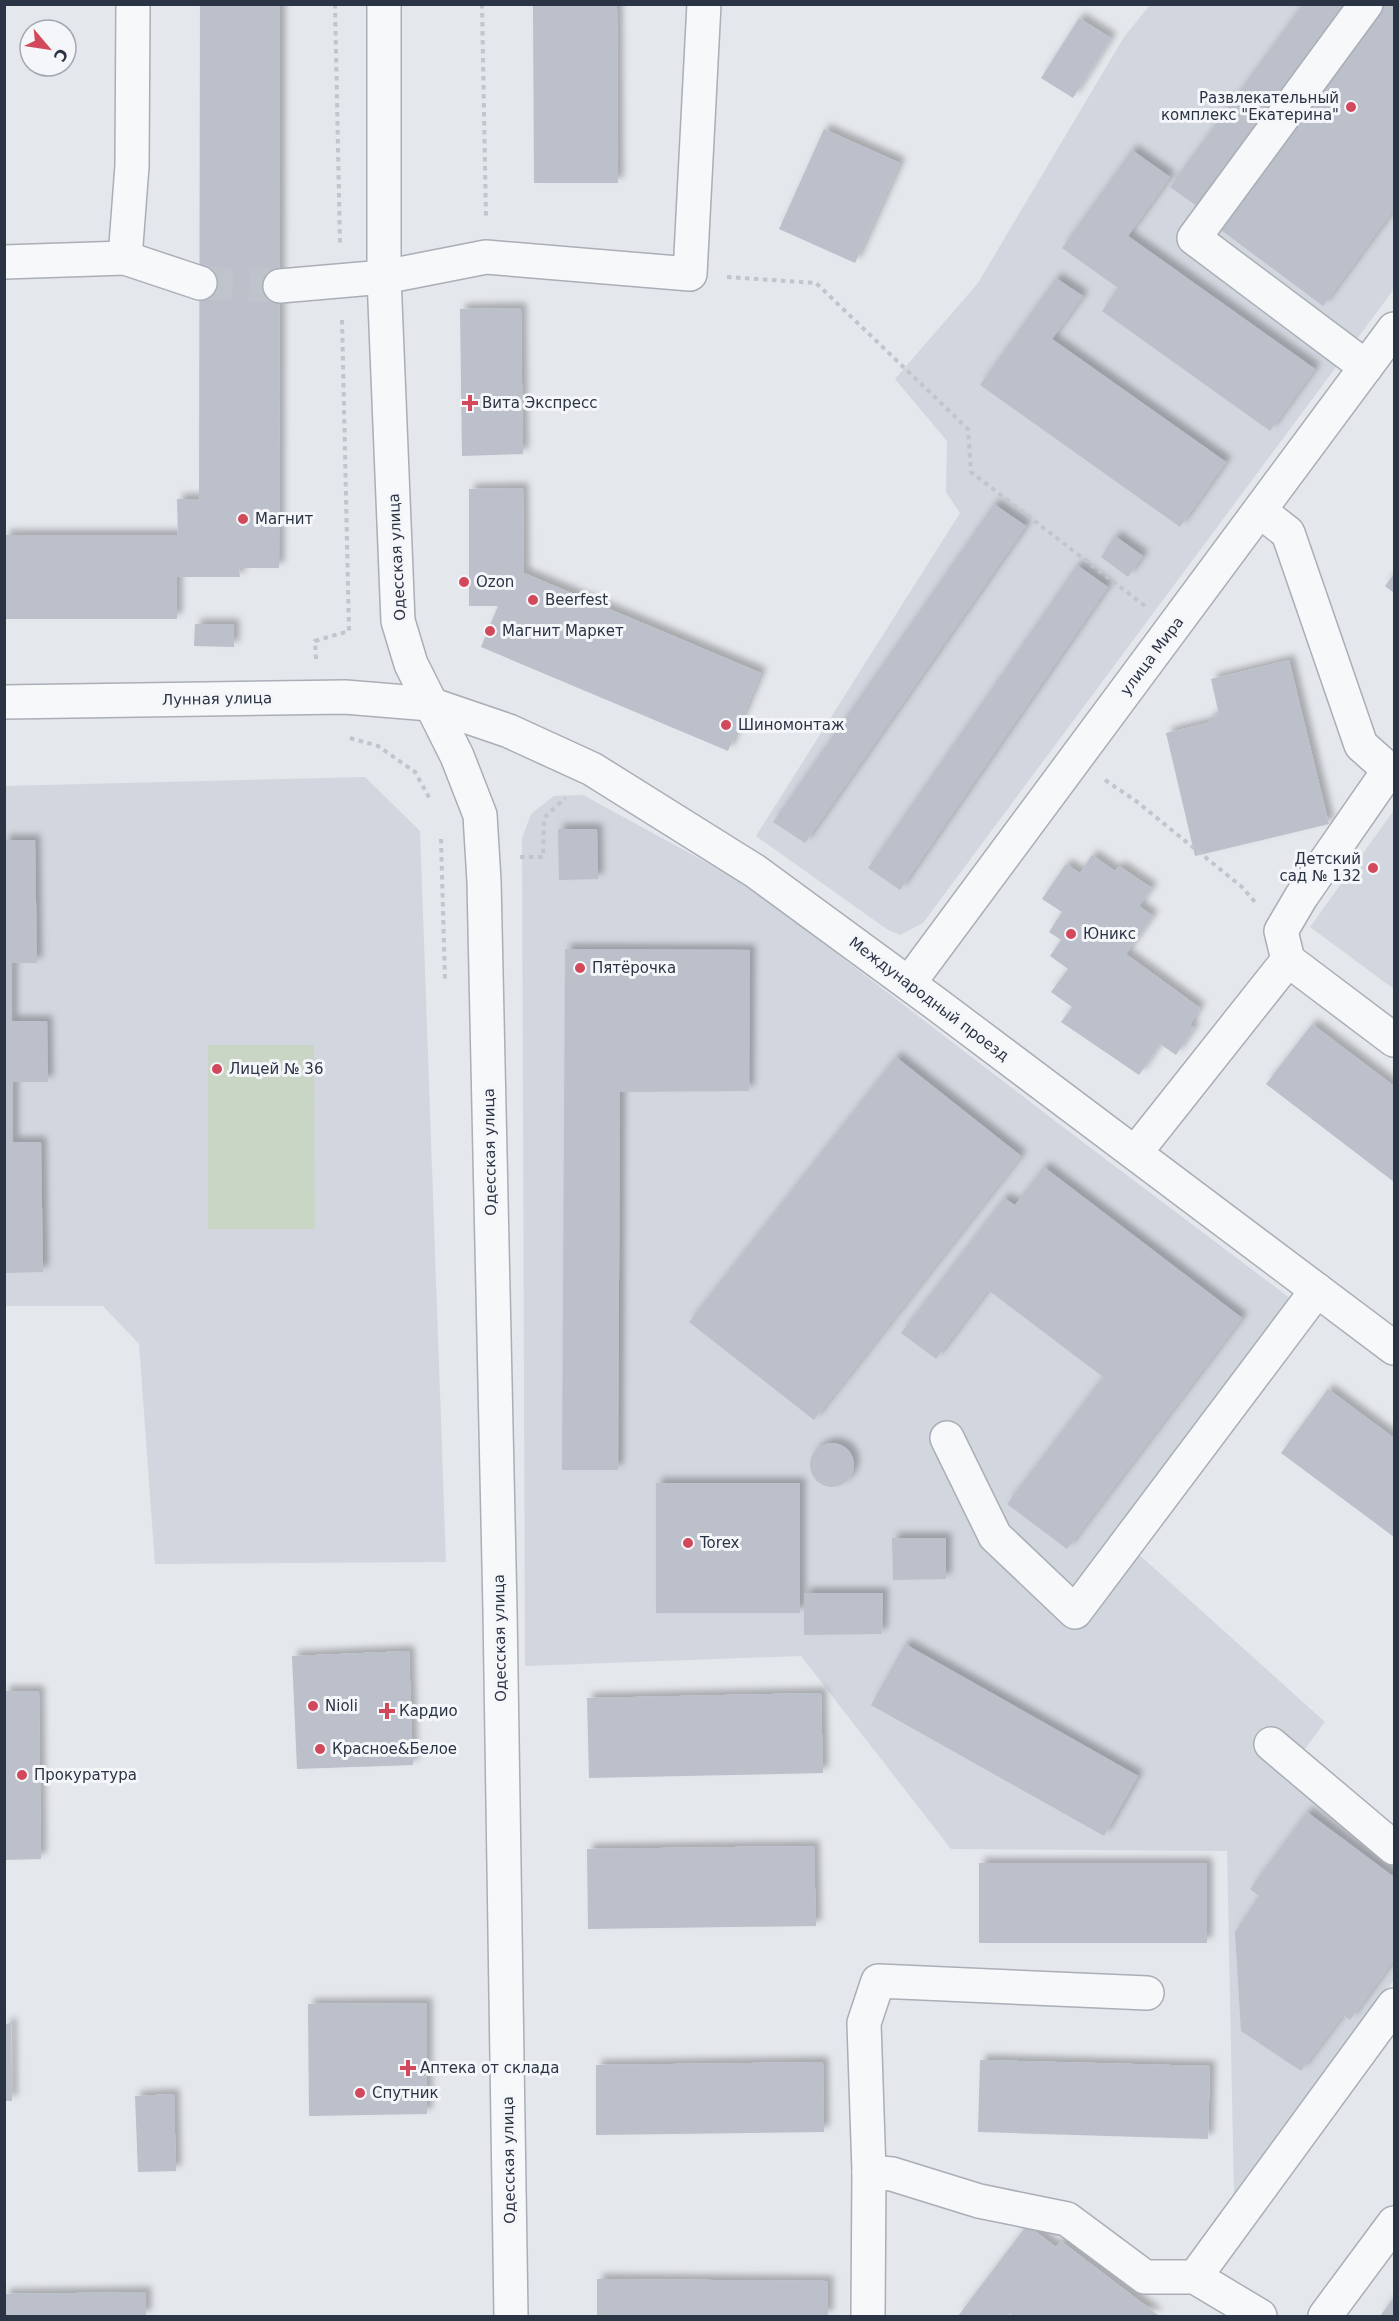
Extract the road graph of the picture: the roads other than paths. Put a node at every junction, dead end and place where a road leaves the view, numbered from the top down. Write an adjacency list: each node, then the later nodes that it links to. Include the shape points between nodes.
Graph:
1 (134, 4): 5 (street, via 132,166)
2 (384, 4): 7 (street, Одесская улица)
3 (1366, 4): 11 (street, via 1194,238)
4 (709, 7): 7 (street, via 690,274 486,257)
5 (125, 258): 6 (street); 8 (street)
6 (4, 262)
7 (384, 277): 9 (street); 14 (street, Одесская улица, via 399,621 411,664)
8 (200, 283)
9 (279, 286)
10 (1395, 329): 11 (street, улица Мира)
11 (1366, 367): 12 (street, улица Мира)
12 (1260, 511): 15 (street, via 1288,533 1361,745); 17 (street, улица Мира)
13 (4, 702): 14 (street, Лунная улица, via 345,697)
14 (430, 704): 17 (street, Международный проезд, via 509,731 592,769 754,871); 30 (street, Одесская улица, via 457,756 480,815 483,856)
15 (1392, 766): 16 (street, via 1301,897)
16 (1285, 946): 18 (street); 19 (street)
17 (909, 983): 19 (street, Международный проезд)
18 (1395, 1040)
19 (1135, 1153): 20 (street, Международный проезд)
20 (1317, 1290): 21 (street, Международный проезд); 22 (street, via 1074,1612 995,1536)
21 (1395, 1348)
22 (947, 1438)
23 (1271, 1744): 24 (street)
24 (1395, 1848)
25 (1147, 1993): 27 (street, via 878,1981 864,2023)
26 (1395, 2005): 29 (street)
27 (869, 2172): 29 (street, via 892,2174 979,2200 1067,2219 1145,2277); 31 (street)
28 (1395, 2223): 33 (street)
29 (1195, 2277): 32 (street)
30 (511, 2316)
31 (868, 2316)
32 (1260, 2316)
33 (1325, 2316)

